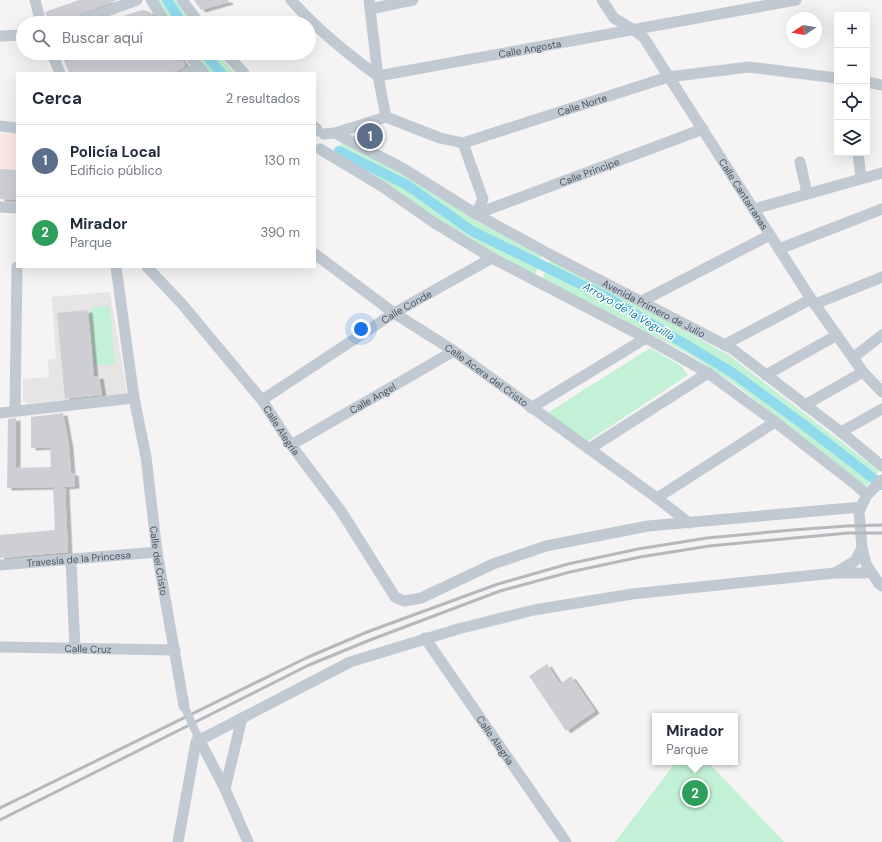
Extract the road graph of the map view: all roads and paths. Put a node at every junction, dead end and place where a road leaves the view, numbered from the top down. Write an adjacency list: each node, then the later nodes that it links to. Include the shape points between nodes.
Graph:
1 (35, 0): 10 (street)
2 (137, 0): 11 (street)
3 (151, 0): 12 (street)
4 (182, 0): 13 (street)
5 (291, 0): 14 (street)
6 (413, 0): 9 (street)
7 (602, 0): 16 (street, Calle Cantarranas, via 614,18)
8 (796, 0): 16 (street, Calle Angosta)
9 (370, 4): 26 (street)
10 (39, 16)
11 (93, 16)
12 (161, 16)
13 (194, 16)
14 (304, 16)
15 (316, 27): 26 (street, via 349,56)
16 (634, 30): 26 (street, Calle Angosta); 27 (street, Calle Cantarranas, via 644,38)
17 (16, 35): 18 (street)
18 (0, 36)
19 (55, 60): 23 (street)
20 (193, 60): 22 (street)
21 (232, 60): 25 (street)
22 (201, 70): 24 (street)
23 (60, 72)
24 (190, 72)
25 (243, 72)
26 (378, 76): 31 (street)
27 (668, 76): 28 (street, Calle Norte, via 749,67); 34 (street, Calle Cantarranas); 36 (street, Calle Norte)
28 (834, 78)
29 (870, 83): 30 (street)
30 (882, 85)
31 (386, 117): 35 (street); 36 (street, via 440,138)
32 (0, 126): 33 (street)
33 (16, 128)
34 (703, 129): 45 (street, Calle Cantarranas); 47 (street, Calle Principe)
35 (322, 132): 37 (street, via 327,138 326,144); 47 (street, Avenida Primero de Julio, via 404,169)
36 (463, 143): 47 (street, via 483,198)
37 (318, 149): 51 (street, via 378,184)
38 (858, 156): 41 (street)
39 (800, 162): 42 (street)
40 (882, 173): 41 (street)
41 (861, 178): 42 (street)
42 (807, 193): 45 (street)
43 (0, 207): 44 (street)
44 (16, 208)
45 (754, 209): 48 (street, Calle Cantarranas)
46 (882, 209): 49 (street)
47 (476, 214): 56 (street, Avenida Primero de Julio)
48 (770, 235): 49 (street, Calle Cantarranas); 56 (street)
49 (780, 249): 57 (street, Calle Cantarranas)
50 (316, 255): 58 (street, Calle Acera del Cristo)
51 (492, 258): 58 (street, Calle Conde); 61 (street)
52 (17, 268): 74 (street)
53 (116, 268): 69 (street, Calle del Cristo)
54 (148, 268): 70 (street, Calle Alegría, via 182,304)
55 (882, 277): 57 (street)
56 (642, 301): 62 (street, Avenida Primero de Julio)
57 (813, 302): 59 (street, Calle Cantarranas); 62 (street)
58 (394, 313): 63 (street, Calle Acera del Cristo); 70 (street, Calle Conde)
59 (838, 335): 64 (street, Calle Cantarranas); 67 (street)
60 (882, 335): 64 (street)
61 (646, 338): 66 (street); 72 (street)
62 (724, 344): 67 (street, Avenida Primero de Julio)
63 (454, 351): 72 (street, Calle Acera del Cristo); 78 (street, Calle Angel)
64 (854, 357): 65 (street, Calle Cantarranas)
65 (863, 372): 68 (street, Calle Cantarranas); 71 (street)
66 (708, 374): 76 (street); 79 (street)
67 (766, 375): 71 (street, Avenida Primero de Julio)
68 (882, 392)
69 (134, 398): 74 (street); 87 (street, Calle del Cristo, via 146,458)
70 (262, 400): 78 (street, Calle Alegría)
71 (804, 405): 77 (street, Avenida Primero de Julio)
72 (531, 408): 79 (street, Calle Acera del Cristo)
73 (882, 409): 77 (street)
74 (15, 411): 75 (street)
75 (0, 413)
76 (775, 422): 82 (street); 83 (street)
77 (841, 432): 80 (street, Avenida Primero de Julio)
78 (290, 445): 85 (street, Calle Alegría, via 341,511 395,597 404,601 421,598 493,564 546,546 648,526)
79 (589, 449): 83 (street, Calle Acera del Cristo)
80 (882, 466)
81 (882, 480): 82 (street)
82 (867, 495): 84 (street)
83 (657, 498): 85 (street, Calle Acera del Cristo)
84 (861, 507): 85 (street); 86 (street, via 859,511)
85 (689, 523)
86 (862, 548): 90 (street); 91 (street, via 855,561)
87 (158, 552): 88 (street, Travesía de la Princesa); 96 (street, Calle del Cristo)
88 (71, 560): 89 (street, Travesía de la Princesa); 95 (street)
89 (0, 565)
90 (871, 572): 91 (street); 92 (street)
91 (835, 573): 93 (street, via 632,594 534,610)
92 (882, 586)
93 (425, 638): 98 (street, via 350,662); 103 (street, Calle Alegría)
94 (0, 647): 95 (street, Calle Cruz)
95 (75, 649): 96 (street, Calle Cruz)
96 (175, 650): 97 (street, Calle del Cristo)
97 (184, 706): 99 (street, Calle del Cristo, bridge)
98 (242, 718): 99 (street); 100 (street)
99 (199, 739): 100 (street, Calle del Cristo); 101 (street, via 196,742)
100 (225, 790): 102 (street, Calle del Cristo)
101 (178, 842)
102 (248, 842)
103 (566, 842)

